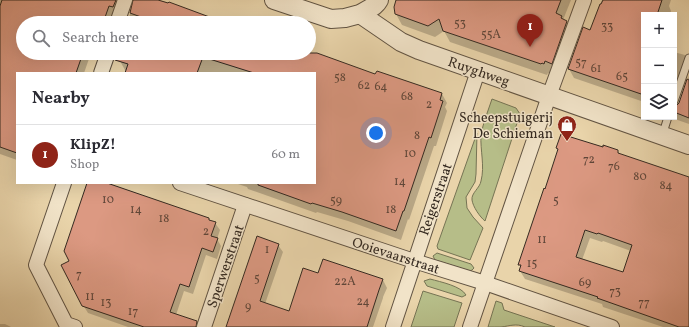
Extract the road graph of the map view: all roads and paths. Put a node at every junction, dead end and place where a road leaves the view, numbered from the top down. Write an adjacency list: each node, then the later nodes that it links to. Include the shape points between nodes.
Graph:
1 (125, 0): 6 (street)
2 (274, 0): 5 (street, via 331,18 345,18)
3 (379, 0): 5 (street, via 370,9)
4 (584, 0): 12 (street)
5 (359, 7): 9 (street, Ruyghweg, via 401,42)
6 (120, 16)
7 (689, 58): 11 (lane)
8 (106, 60): 10 (street)
9 (478, 71): 12 (street, Ruyghweg); 19 (street, Reigerstraat)
10 (101, 72)
11 (677, 92)
12 (549, 96): 14 (street, Ruyghweg); 20 (street)
13 (667, 120): 14 (lane)
14 (662, 136): 15 (street, Ruyghweg)
15 (689, 145)
16 (64, 184): 21 (street, via 36,265 66,324)
17 (183, 184): 18 (street, Ooievaarstraat)
18 (245, 205): 19 (street, Ooievaarstraat); 22 (street, Sperwerstraat)
19 (414, 262): 20 (street, Ooievaarstraat); 23 (street, Reigerstraat)
20 (485, 283): 24 (street); 25 (street, Ooievaarstraat)
21 (75, 327)
22 (204, 327)
23 (393, 327)
24 (470, 327)
25 (612, 327)

